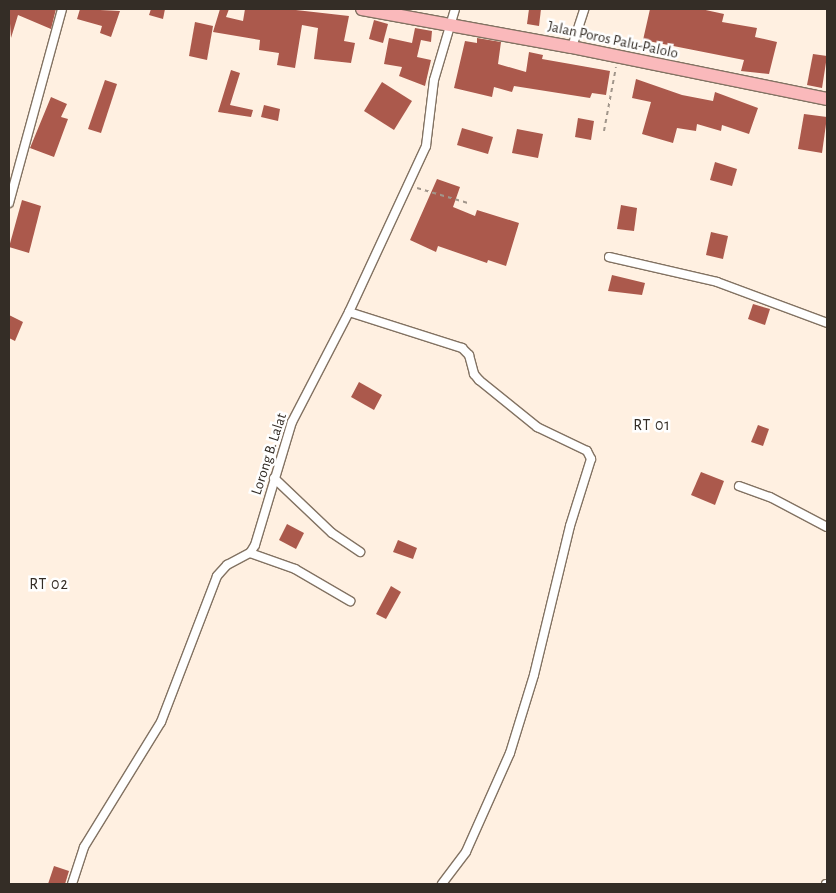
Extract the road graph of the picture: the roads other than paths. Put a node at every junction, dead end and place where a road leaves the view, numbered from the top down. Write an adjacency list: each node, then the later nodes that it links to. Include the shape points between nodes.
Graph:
1 (62, 9): 8 (street)
2 (362, 9): 5 (main road, Jalan Poros Palu-Palolo)
3 (454, 9): 5 (street, Lorong B. Lalat)
4 (584, 9): 6 (street)
5 (451, 24): 6 (main road, Jalan Poros Palu-Palolo); 10 (street, Lorong B. Lalat, via 434,80 430,132)
6 (572, 47): 7 (main road, Jalan Poros Palu-Palolo)
7 (827, 99)
8 (9, 202)
9 (609, 257): 11 (street, via 717,282)
10 (349, 312): 12 (street, Lorong B. Lalat, via 292,422); 19 (street, via 462,348 469,355 479,380 537,427 586,451 591,459 510,753 466,852)
11 (827, 323)
12 (274, 478): 15 (street, via 332,534); 16 (street, Lorong B. Lalat, via 259,535)
13 (739, 486): 14 (street)
14 (827, 527)
15 (360, 552)
16 (250, 553): 17 (street, via 294,569); 18 (street, via 227,565 217,576 161,722 84,847)
17 (350, 601)
18 (72, 884)
19 (442, 884)

